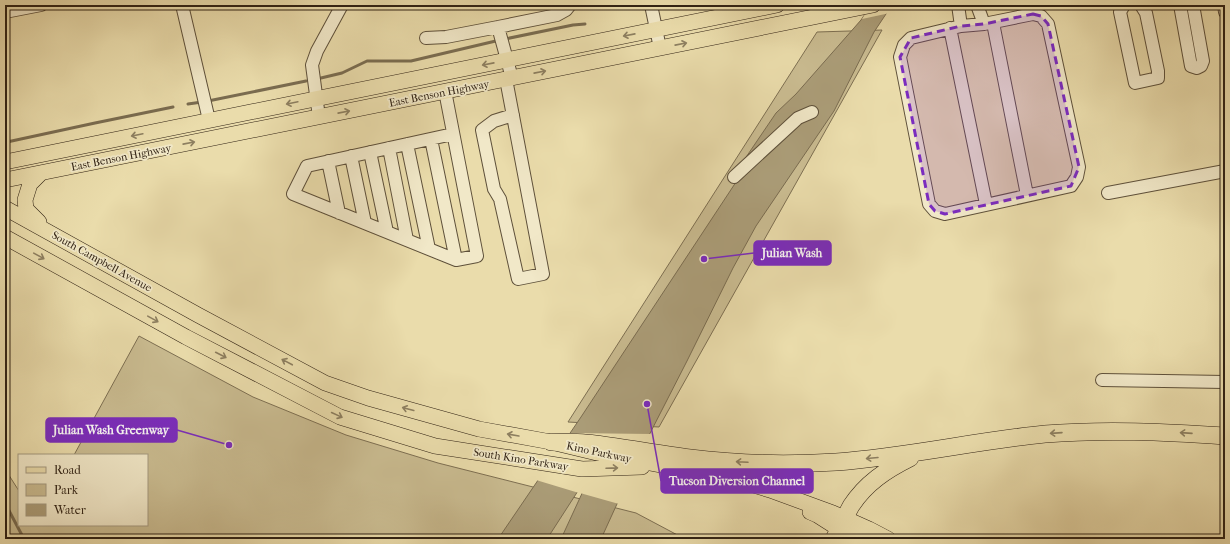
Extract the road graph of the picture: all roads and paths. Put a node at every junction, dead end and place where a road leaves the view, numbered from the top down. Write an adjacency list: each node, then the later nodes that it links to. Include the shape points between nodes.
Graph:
1 (41, 5): 16 (street)
2 (182, 5): 31 (street)
3 (342, 5): 27 (street, via 316,51 312,65)
4 (570, 5): 21 (street, via 557,15)
5 (651, 5): 20 (street)
6 (777, 5): 20 (main road, East Benson Highway)
7 (872, 5): 15 (main road, East Benson Highway)
8 (958, 5): 19 (street)
9 (977, 5): 18 (street)
10 (1124, 5): 11 (street, via 1120,12 1135,83 1158,78 1146,13)
11 (1141, 5)
12 (1180, 5): 13 (street, via 1191,66 1196,68 1201,66 1203,61)
13 (1193, 5)
14 (1224, 5): 17 (street)
15 (852, 7): 23 (main road, East Benson Highway, one-way to 15)
16 (5, 12)
17 (1225, 12)
18 (989, 23): 19 (street); 45 (street); 45 (street, via 1033,14 1041,16 1048,24 1079,167 1077,177 1071,186)
19 (955, 27): 46 (street); 46 (street, via 911,38 904,45 900,57 929,204 935,211 945,214)
20 (656, 30): 23 (street); 24 (main road, East Benson Highway, one-way to 24)
21 (500, 36): 22 (street); 24 (street)
22 (426, 38)
23 (660, 48): 25 (main road, East Benson Highway, one-way to 23)
24 (506, 60): 25 (street); 27 (main road, East Benson Highway, one-way to 27)
25 (509, 79): 26 (main road, East Benson Highway); 29 (street)
26 (445, 91): 30 (main road, East Benson Highway, one-way to 26); 32 (street)
27 (316, 98): 30 (street); 31 (main road, East Benson Highway, one-way to 31)
28 (812, 112): 42 (street, via 798,118)
29 (513, 115): 29 (street, via 543,274 518,279 500,199 494,190 482,130 494,121)
30 (319, 117): 41 (main road, East Benson Highway, one-way to 30)
31 (209, 120): 39 (main road, East Benson Highway, one-way to 39)
32 (453, 134): 33 (street); 55 (street, via 477,256)
33 (432, 139): 34 (street); 55 (street)
34 (407, 144): 35 (street); 54 (street)
35 (389, 148): 36 (street); 53 (street)
36 (370, 152): 37 (street); 51 (street)
37 (351, 156): 38 (street); 49 (street)
38 (328, 161): 48 (street); 48 (street, via 307,166 294,194)
39 (5, 162)
40 (1225, 171): 44 (street)
41 (41, 173): 43 (main road, East Benson Highway); 50 (main road, via 30,184 25,200 26,209)
42 (734, 177)
43 (5, 180)
44 (1108, 193)
45 (1027, 196): 46 (street)
46 (986, 204)
47 (5, 208): 50 (main road, South Campbell Avenue)
48 (339, 213): 49 (street)
49 (365, 223): 51 (street)
50 (48, 231): 56 (main road, South Campbell Avenue)
51 (387, 232): 53 (street)
52 (5, 237): 62 (main road, South Kino Parkway, one-way to 62, via 186,337 340,417 435,446 582,469)
53 (407, 240): 54 (street)
54 (429, 249): 55 (street)
55 (456, 260)
56 (198, 315): 60 (main road, South Kino Parkway, one-way to 56, via 479,429 368,398 325,382)
57 (1102, 380): 58 (street)
58 (1225, 382)
59 (1225, 436): 61 (highway, one-way to 61, via 1108,430 1009,438)
60 (551, 442): 62 (highway, via 594,444)
61 (925, 451): 62 (highway, one-way to 62, via 836,462 735,462 691,458); 63 (highway, via 872,481 859,495)
62 (646, 461): 63 (main road, South Kino Parkway, via 765,495 816,515)
63 (839, 529): 64 (main road, South Kino Parkway); 65 (main road, South Kino Parkway)
64 (866, 539)
65 (888, 539)

